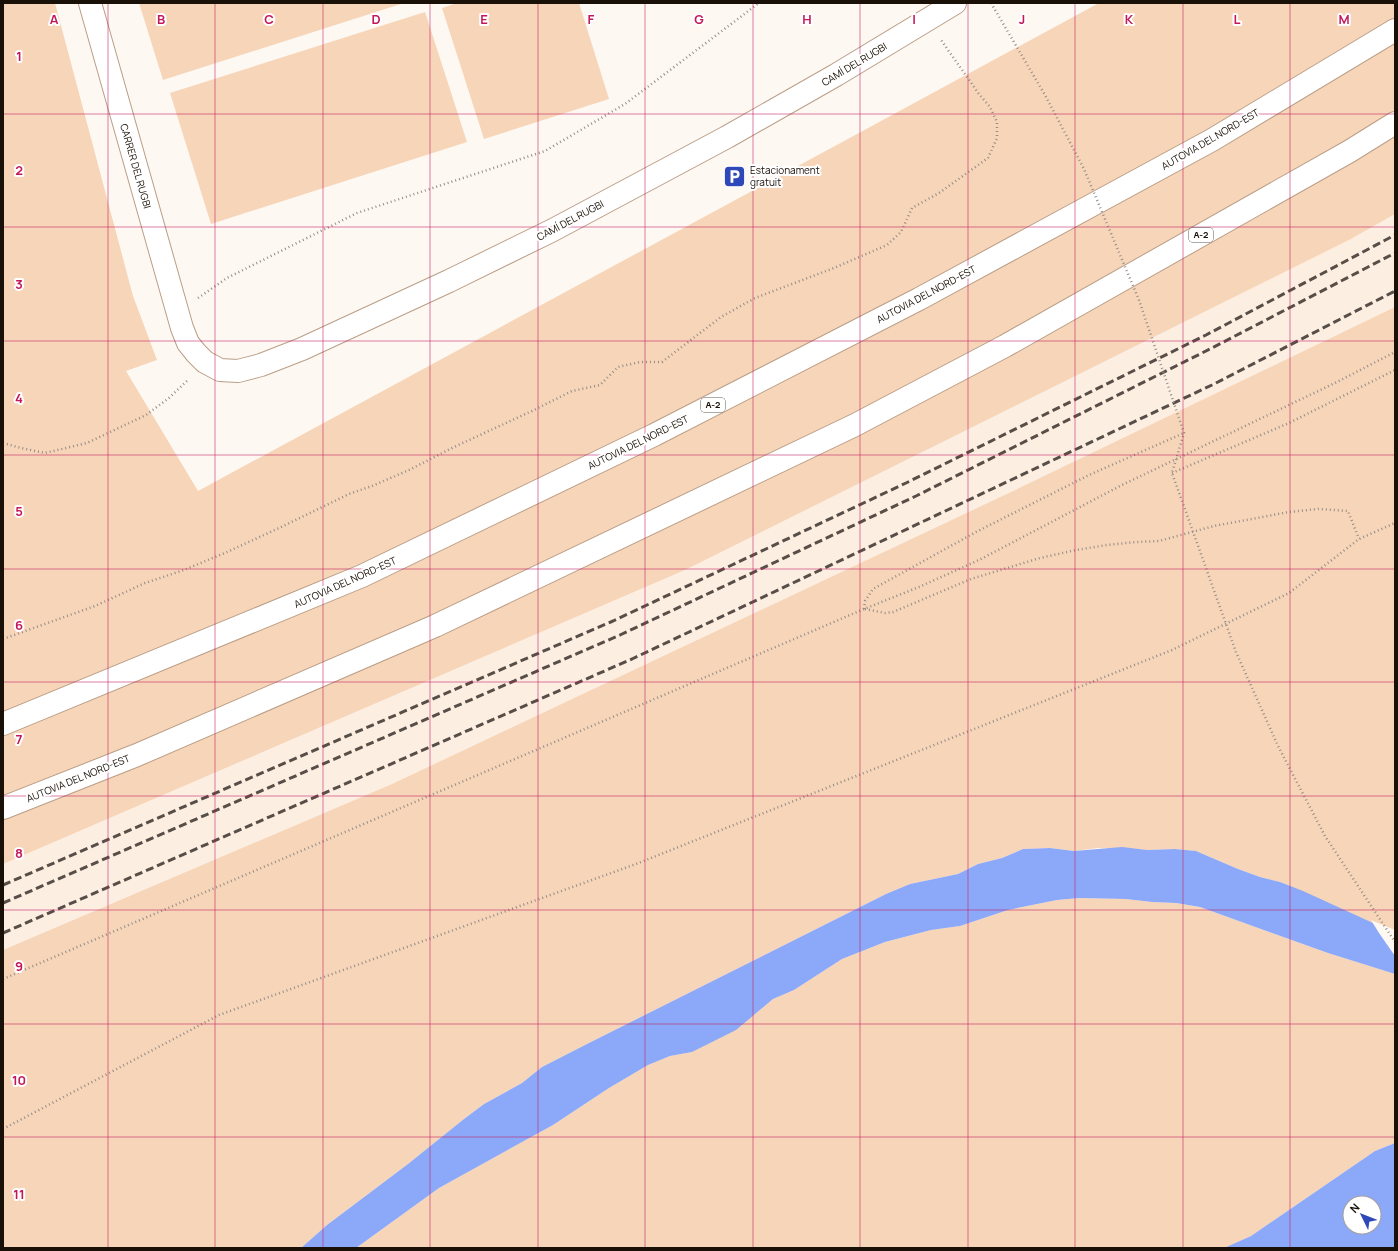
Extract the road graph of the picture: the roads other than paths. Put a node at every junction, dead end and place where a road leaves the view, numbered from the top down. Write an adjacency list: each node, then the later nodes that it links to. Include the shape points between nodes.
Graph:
1 (90, 3): 5 (main road, CARRER DEL RUGBI)
2 (955, 3): 5 (main road, CAMÍ DEL RUGBI, via 727,137 552,230 449,281 261,365 238,371 220,370 205,362 188,343)
3 (1395, 30): 6 (main road, AUTOVIA DEL NORD-EST / A-2, via 1212,140 919,299 654,435 362,576)
4 (1395, 123): 7 (main road, AUTOVIA DEL NORD-EST / A-2, via 1005,346 854,425 435,626 137,755)
5 (179, 318)
6 (3, 724)
7 (3, 808)

